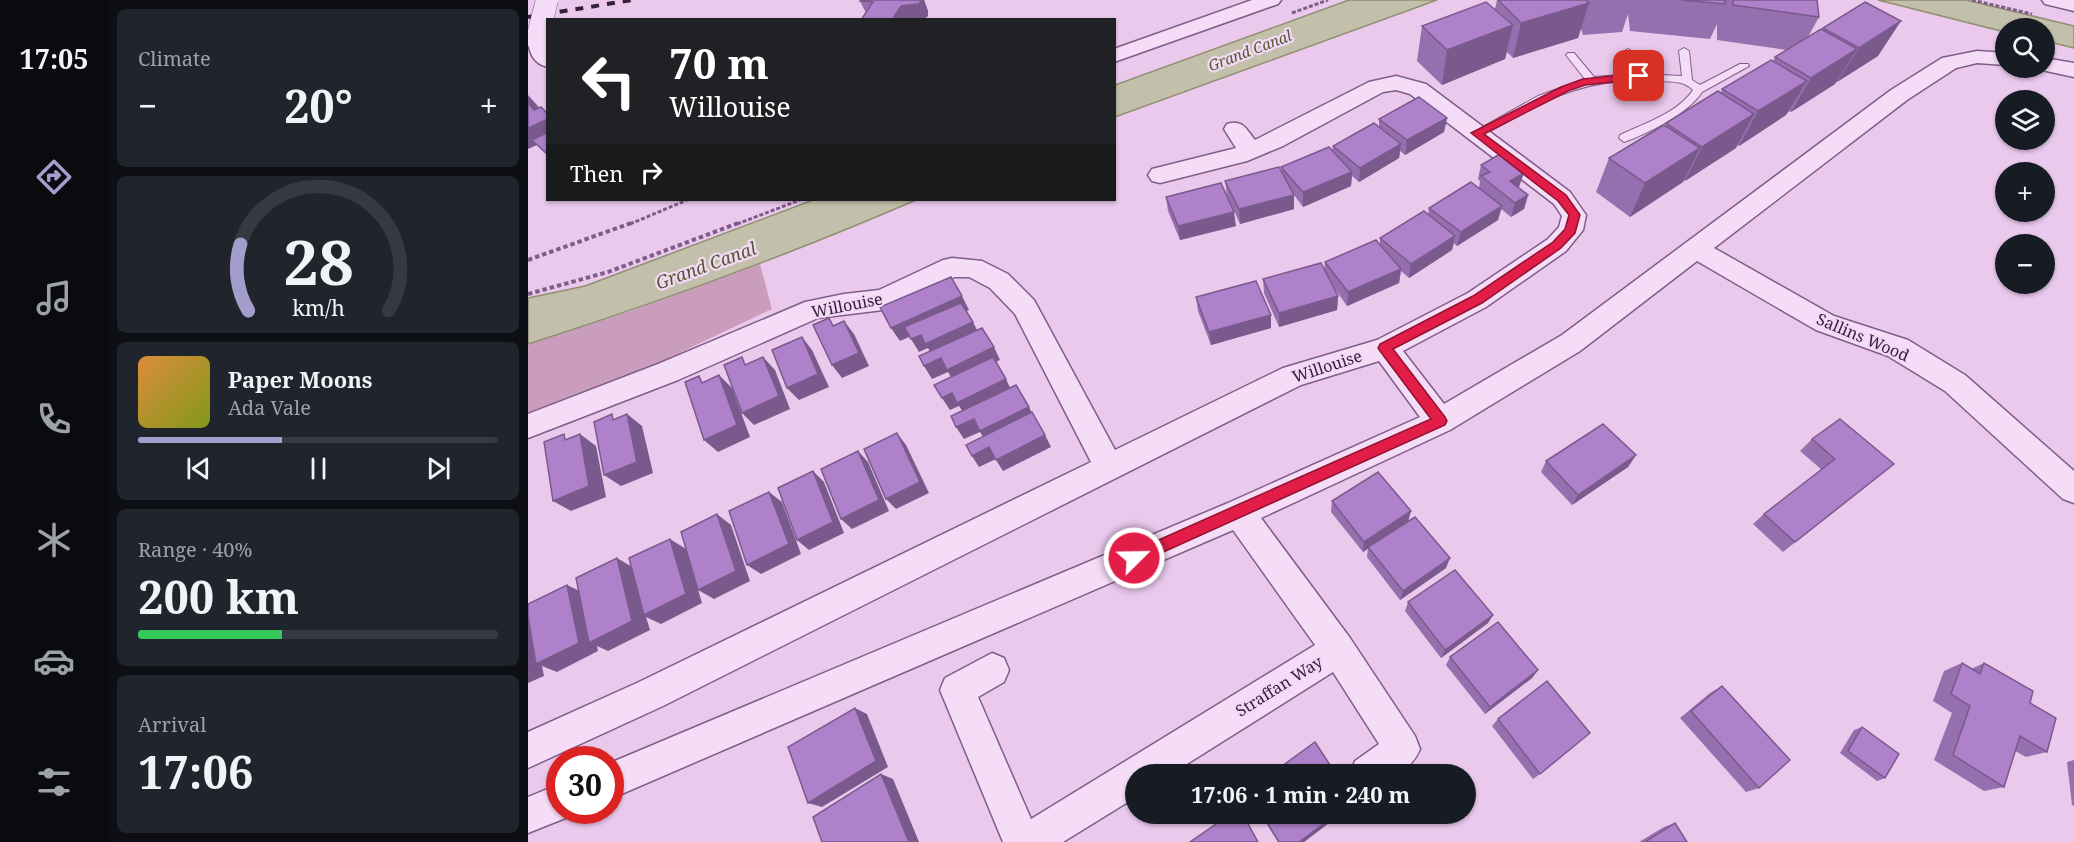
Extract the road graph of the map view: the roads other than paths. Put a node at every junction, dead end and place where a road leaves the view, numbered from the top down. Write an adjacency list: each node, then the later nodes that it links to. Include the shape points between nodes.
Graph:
1 (547, 0): 10 (street, bridge, via 537,39)
2 (1271, 0): 7 (street)
3 (2052, 0): 4 (street)
4 (2074, 5)
5 (1684, 51): 16 (lane)
6 (1628, 52): 14 (lane)
7 (1116, 55)
8 (1571, 55): 15 (lane)
9 (1995, 58): 21 (street, via 1977,57 1949,63 1899,95)
10 (546, 59)
11 (1743, 66): 17 (lane)
12 (2055, 66): 13 (street)
13 (2074, 70)
14 (1639, 76): 15 (lane); 16 (lane)
15 (1592, 81): 18 (lane, via 1564,89)
16 (1687, 81): 17 (lane)
17 (1698, 90): 19 (lane, via 1686,104)
18 (1477, 133): 20 (street, Willouise, via 1418,89 1396,83 1377,87 1275,141 1242,140); 22 (street, Willouise, via 1562,198 1574,215 1571,230 1557,245 1478,300)
19 (1624, 138)
20 (1160, 175)
21 (1695, 248): 23 (street, via 1571,344); 26 (street, Sallins Wood, via 1825,323 1898,348 1955,382)
22 (1384, 348): 23 (street, Willouise); 25 (street, Willouise, via 1293,375)
23 (1440, 421): 27 (street)
24 (528, 426): 25 (street, Willouise, via 668,372 814,309 883,300 952,267 973,268 999,281 1025,307)
25 (1108, 466): 30 (street, Willouise, via 651,694)
26 (2074, 490)
27 (1239, 513): 28 (street, Straffan Way); 33 (street)
28 (1338, 650): 31 (street, Straffan Way); 32 (street, via 1402,749)
29 (992, 670): 37 (street, via 957,690)
30 (528, 750)
31 (1155, 764)
32 (1382, 764)
33 (624, 775)
34 (1125, 782): 38 (street, Straffan Way)
35 (546, 808): 36 (street)
36 (528, 815)
37 (1022, 842)
38 (1029, 842)

